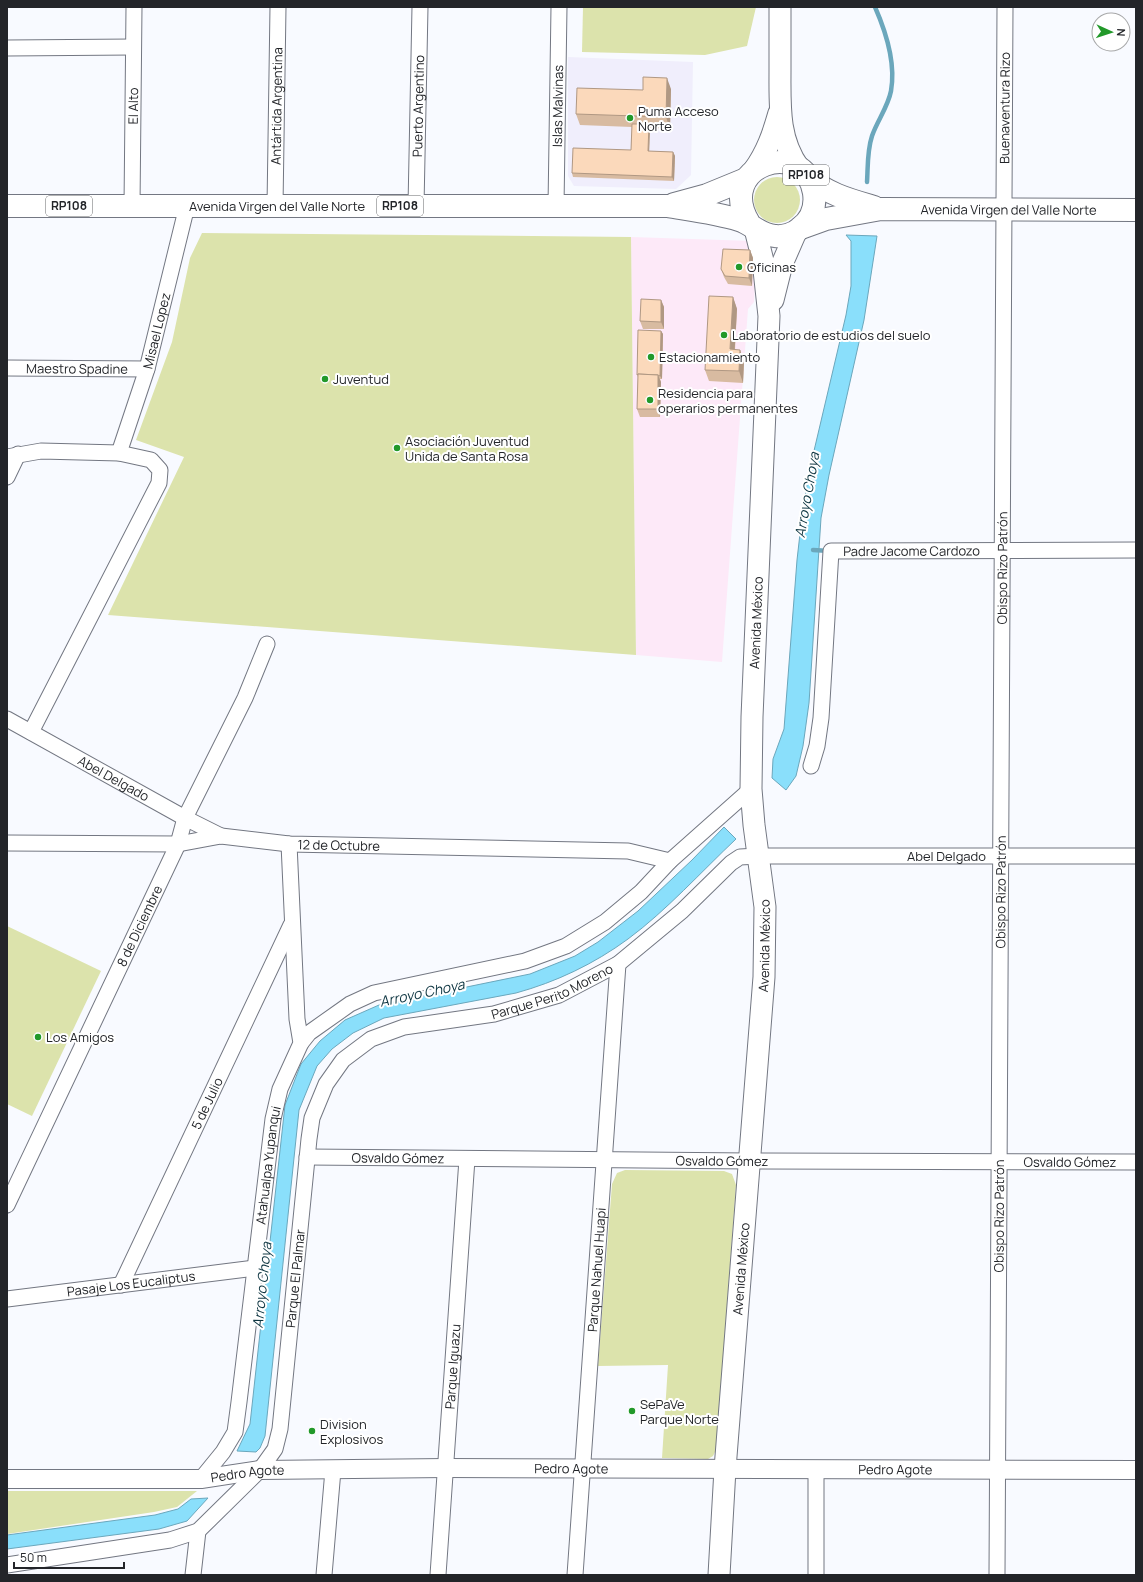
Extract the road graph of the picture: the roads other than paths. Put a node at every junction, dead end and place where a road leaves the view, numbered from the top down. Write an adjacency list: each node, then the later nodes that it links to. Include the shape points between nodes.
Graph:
1 (134, 7): 7 (street, El Alto)
2 (278, 7): 15 (street, Antártida Argentina)
3 (420, 7): 16 (street, Puerto Argentino)
4 (559, 7): 17 (street, Islas Malvinas)
5 (780, 7): 9 (main road)
6 (1005, 7): 20 (street, Buenaventura Rizo)
7 (133, 47): 8 (street); 13 (street, El Alto)
8 (7, 48)
9 (780, 107): 10 (main road, via 788,148); 11 (main road, via 768,148)
10 (804, 173): 11 (main road, RP108, via 789,163 777,162 765,164); 19 (main road, Avenida Virgen del Valle Norte / RP108, via 816,185 835,195); 23 (main road, RP108, via 813,187 814,209 809,220)
11 (750, 174): 18 (main road, Avenida Virgen del Valle Norte / RP108, via 707,195); 22 (main road, via 742,190 741,202 743,213)
12 (7, 206): 13 (main road, Avenida Virgen del Valle Norte / RP108)
13 (132, 206): 14 (main road, Avenida Virgen del Valle Norte / RP108)
14 (187, 206): 15 (main road, Avenida Virgen del Valle Norte / RP108); 26 (street, Misael Lopez)
15 (275, 206): 16 (main road, Avenida Virgen del Valle Norte / RP108)
16 (416, 206): 17 (main road, Avenida Virgen del Valle Norte / RP108)
17 (556, 206): 18 (main road, Avenida Virgen del Valle Norte / RP108)
18 (667, 206): 22 (main road, Avenida Virgen del Valle Norte / RP108, via 716,214)
19 (881, 209): 20 (main road, Avenida Virgen del Valle Norte / RP108); 23 (main road, Avenida Virgen del Valle Norte / RP108, via 826,219)
20 (1004, 210): 21 (main road, Avenida Virgen del Valle Norte / RP108); 30 (street, Obispo Rizo Patrón)
21 (1136, 210)
22 (752, 226): 23 (main road, RP108, via 765,234 775,236 786,236); 24 (main road, Avenida México, via 763,261)
23 (798, 230): 24 (main road, Avenida México, via 782,264)
24 (769, 316): 36 (main road, Avenida México, via 752,718)
25 (7, 368): 26 (street, Maestro Spadine)
26 (146, 369): 27 (street, Misael Lopez)
27 (119, 453): 28 (street, via 41,451); 34 (street, via 151,460 160,470 159,483)
28 (13, 455): 29 (street)
29 (7, 477)
30 (1003, 550): 31 (street, Padre Jacome Cardozo); 35 (street, Padre Jacome Cardozo, via 831,550 821,718); 43 (street, Obispo Rizo Patrón)
31 (1136, 550)
32 (267, 644): 37 (street, 8 de Diciembre, via 245,698)
33 (7, 719): 34 (street, Abel Delgado)
34 (31, 732): 37 (street, Abel Delgado)
35 (811, 766)
36 (752, 789): 42 (main road, Avenida México); 45 (street)
37 (185, 818): 38 (street, Abel Delgado); 40 (street, 8 de Diciembre)
38 (221, 836): 40 (street, 12 de Octubre); 41 (street, 12 de Octubre)
39 (7, 843): 40 (street, 12 de Octubre)
40 (178, 844): 56 (street, 8 de Diciembre)
41 (289, 844): 45 (street, 12 de Octubre, via 628,851); 46 (street)
42 (758, 856): 43 (street, Abel Delgado); 47 (street, Parque Perito Moreno, via 740,857 731,863 682,911); 53 (main road, Avenida México, via 764,907 764,977)
43 (1001, 856): 44 (street, Abel Delgado); 54 (street, Obispo Rizo Patrón)
44 (1136, 856)
45 (670, 861): 48 (street, via 641,892 605,922 566,946 525,961 374,993 350,1004 309,1033)
46 (293, 923): 48 (street, via 297,1019); 58 (street, 5 de Julio)
47 (618, 964): 49 (street, Parque Perito Moreno, via 559,995 494,1014 404,1027 371,1039 343,1060); 52 (street, Parque Nahuel Huapi)
48 (301, 1043): 57 (street, Atahualpa Yupanqui, via 280,1089 273,1119)
49 (326, 1084): 50 (street, Parque El Palmar, via 312,1118)
50 (307, 1157): 51 (street, Osvaldo Gómez); 63 (street, Parque El Palmar, via 280,1429 275,1449)
51 (467, 1159): 52 (street, Osvaldo Gómez); 60 (street, Parque Iguazu)
52 (605, 1159): 53 (street, Osvaldo Gómez); 61 (street, Parque Nahuel Huapi)
53 (749, 1161): 54 (street, Osvaldo Gómez); 62 (main road, Avenida México)
54 (1000, 1161): 55 (street, Osvaldo Gómez); 67 (street, Obispo Rizo Patrón)
55 (1136, 1162)
56 (7, 1205)
57 (254, 1268): 58 (street, Pasaje Los Eucaliptus); 69 (street, Atahualpa Yupanqui, via 235,1432)
58 (121, 1285): 59 (street, Pasaje Los Eucaliptus)
59 (7, 1299)
60 (446, 1468): 61 (street, Pedro Agote); 64 (street, Pedro Agote); 74 (street, Parque Iguazu)
61 (583, 1468): 62 (street, Pedro Agote); 75 (street, Parque Nahuel Huapi)
62 (725, 1469): 65 (street, Pedro Agote); 76 (main road, Avenida México)
63 (260, 1470): 64 (street, Pedro Agote); 69 (street, Pedro Agote); 70 (street)
64 (333, 1470): 73 (street)
65 (816, 1470): 67 (street, Pedro Agote); 77 (street)
66 (1136, 1470): 67 (street, Pedro Agote)
67 (998, 1471): 78 (street, Obispo Rizo Patrón)
68 (7, 1479): 69 (street, Pedro Agote)
69 (201, 1479)
70 (198, 1531): 71 (street, via 170,1540); 72 (street)
71 (7, 1565)
72 (193, 1575)
73 (324, 1575)
74 (438, 1575)
75 (575, 1575)
76 (719, 1575)
77 (816, 1575)
78 (997, 1575)

